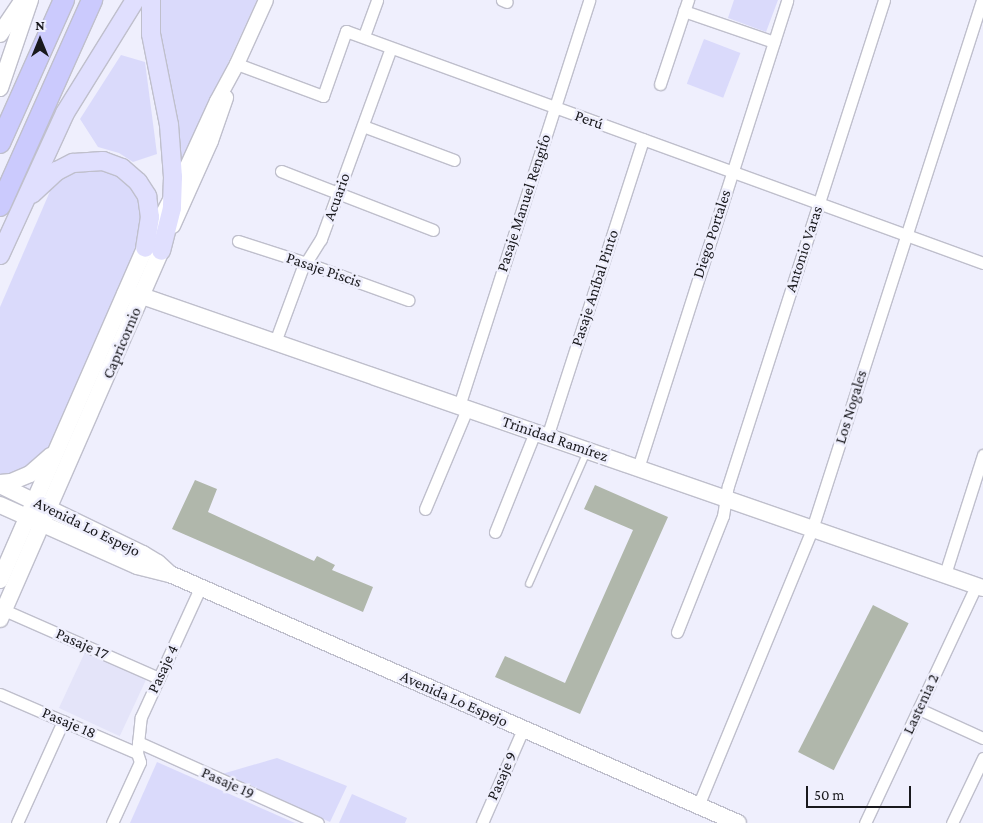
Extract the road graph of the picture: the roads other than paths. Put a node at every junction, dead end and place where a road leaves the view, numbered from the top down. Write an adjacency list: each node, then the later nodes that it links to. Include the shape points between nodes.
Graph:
1 (23, 0): 14 (main road)
2 (30, 0): 20 (main road)
3 (64, 0): 24 (highway)
4 (92, 0): 31 (highway)
5 (135, 0): 32 (main road, via 65,113)
6 (152, 0): 29 (main road, via 152,34 169,125)
7 (266, 0): 18 (street, Capricornio)
8 (377, 0): 15 (street)
9 (589, 0): 21 (street, Pasaje Manuel Rengifo)
10 (787, 0): 16 (street, Diego Portales)
11 (884, 0): 30 (street, Antonio Varas)
12 (982, 0): 34 (street, Los Nogales)
13 (686, 6): 16 (street); 19 (street)
14 (0, 34)
15 (364, 36): 17 (street, Perú); 18 (street, Perú, via 346,31 323,96)
16 (774, 42): 27 (street, Diego Portales)
17 (391, 48): 21 (street, Perú); 22 (street, Acuario)
18 (237, 64): 29 (street, Capricornio); 36 (street, Capricornio, via 211,141)
19 (660, 84)
20 (0, 88)
21 (554, 107): 23 (street, Perú); 44 (street, Pasaje Manuel Rengifo)
22 (363, 126): 25 (street); 28 (street, Acuario)
23 (643, 139): 27 (street, Perú); 45 (street, Pasaje Aníbal Pinto)
24 (0, 142)
25 (454, 160)
26 (281, 171): 28 (street)
27 (732, 172): 30 (street, Perú); 49 (street, Diego Portales)
28 (338, 194): 33 (street); 38 (street, Acuario, via 321,239)
29 (173, 195): 36 (main road, via 169,224)
30 (818, 203): 34 (street, Perú); 51 (street, Antonio Varas)
31 (0, 206)
32 (21, 209): 36 (main road, via 37,188 64,166 92,160 113,163 131,174 147,196); 37 (main road)
33 (433, 230)
34 (905, 235): 39 (street, Perú); 56 (street, Los Nogales)
35 (238, 241): 38 (street, Pasaje Piscis)
36 (153, 250): 40 (main road, Capricornio); 41 (main road, Capricornio)
37 (0, 256)
38 (306, 263): 42 (street, Pasaje Piscis); 43 (street, Acuario)
39 (983, 263)
40 (125, 294): 41 (main road, Trinidad Ramírez); 46 (main road, Capricornio)
41 (142, 296): 43 (main road, Trinidad Ramírez); 53 (main road, Capricornio)
42 (408, 300)
43 (274, 342): 44 (main road, Trinidad Ramírez)
44 (463, 407): 45 (main road, Trinidad Ramírez); 54 (street, Pasaje Manuel Rengifo)
45 (541, 434): 47 (main road, Trinidad Ramírez); 57 (street, Pasaje Aníbal Pinto)
46 (58, 448): 50 (main road, via 30,474); 53 (main road, Capricornio)
47 (588, 450): 49 (main road, Trinidad Ramírez); 61 (lane)
48 (983, 455): 59 (street)
49 (638, 468): 51 (main road, Trinidad Ramírez)
50 (0, 484): 53 (main road, Avenida Lo Espejo)
51 (726, 498): 56 (main road, Trinidad Ramírez); 65 (street, Antonio Varas, via 723,516)
52 (0, 505): 55 (main road, Avenida Lo Espejo)
53 (42, 505): 55 (main road, Capricornio); 58 (main road, Avenida Lo Espejo, via 143,554)
54 (425, 508)
55 (35, 521): 58 (main road, Avenida Lo Espejo, via 145,569); 60 (main road, Capricornio); 64 (main road, Capricornio)
56 (812, 529): 59 (main road, Trinidad Ramírez); 74 (street, Los Nogales)
57 (495, 532)
58 (170, 574): 63 (main road, Avenida Lo Espejo)
59 (945, 574): 62 (main road, Trinidad Ramírez)
60 (0, 580)
61 (529, 584)
62 (980, 587): 68 (street, Lastenia 2)
63 (200, 588): 66 (street, Pasaje 4); 70 (main road, Avenida Lo Espejo)
64 (2, 614): 66 (street, Pasaje 17)
65 (677, 632)
66 (159, 678): 72 (street, Pasaje 4, via 141,717)
67 (0, 694): 69 (street, Pasaje 18)
68 (919, 709): 71 (street); 81 (street, Lastenia 2)
69 (63, 721): 72 (street, Pasaje 18); 76 (street)
70 (523, 729): 74 (main road, Avenida Lo Espejo); 79 (street, Pasaje 9)
71 (983, 738)
72 (138, 748): 77 (street, Pasaje 4, via 139,764); 78 (street, Pasaje 19)
73 (983, 758): 82 (street)
74 (698, 806): 75 (main road, Avenida Lo Espejo)
75 (720, 819): 80 (main road, Avenida Lo Espejo)
76 (16, 823)
77 (112, 823)
78 (318, 823)
79 (482, 823)
80 (738, 823)
81 (865, 823)
82 (952, 823)

